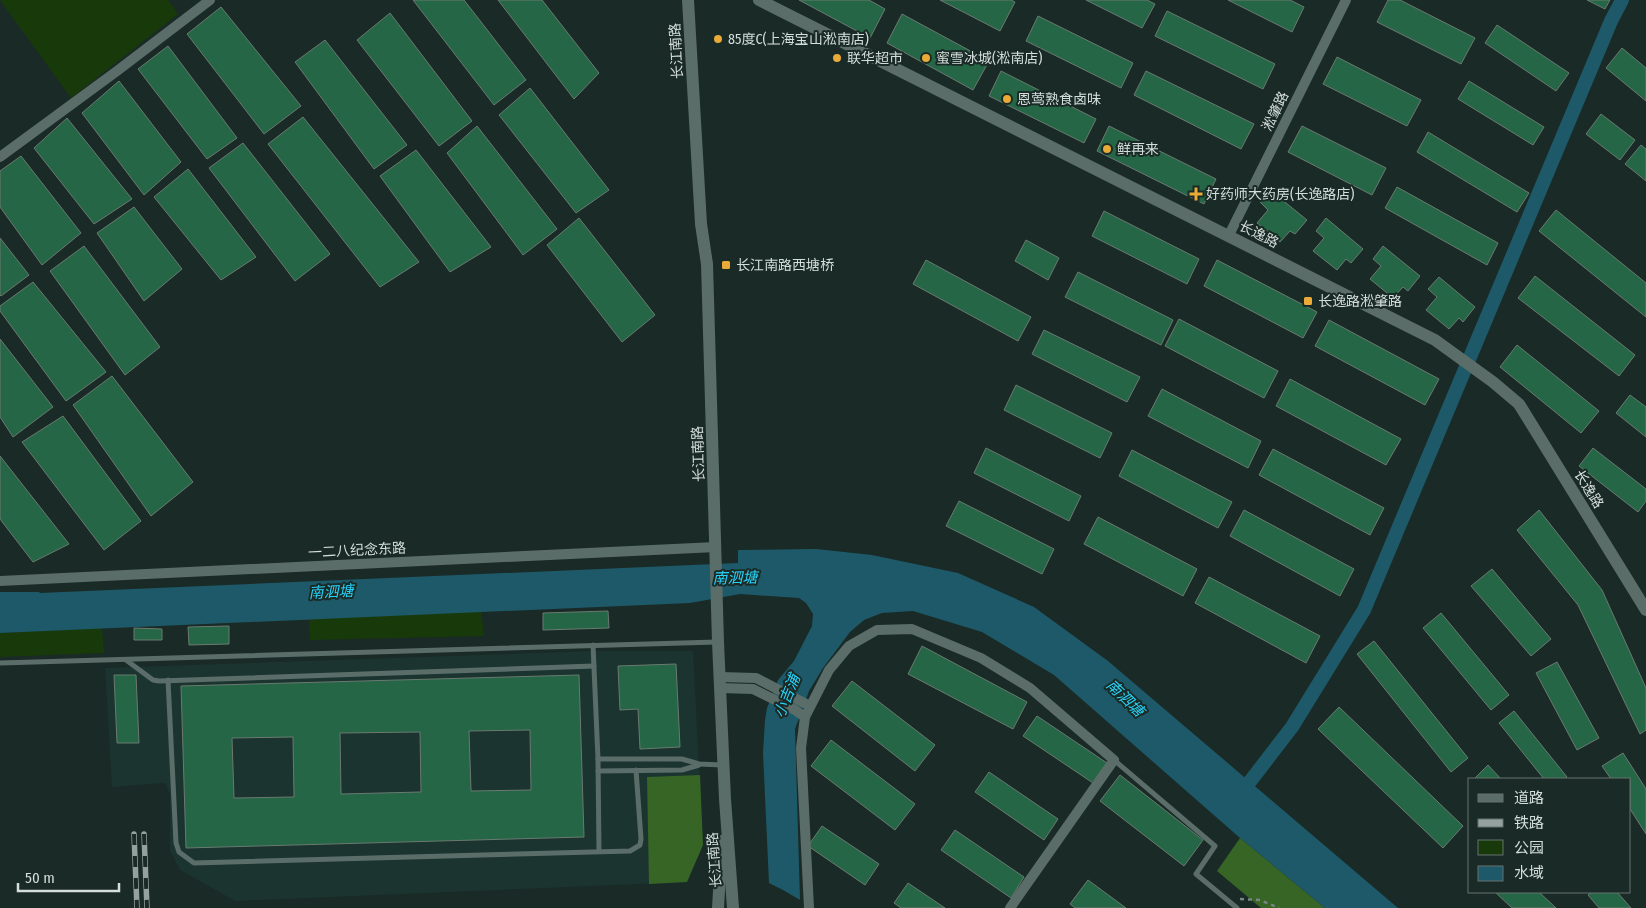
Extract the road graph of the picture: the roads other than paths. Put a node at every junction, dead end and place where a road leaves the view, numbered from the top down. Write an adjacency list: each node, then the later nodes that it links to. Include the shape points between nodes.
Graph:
1 (210, 0): 5 (street)
2 (688, 0): 7 (street, 长江南路, via 701,224 707,264)
3 (759, 0): 6 (street, 长逸路)
4 (1346, 0): 6 (street, 淞肇路)
5 (0, 156)
6 (1229, 235): 9 (street, 长逸路, via 1435,340 1519,404)
7 (716, 547): 8 (street, 一二八纪念东路); 10 (street, 长江南路)
8 (0, 581)
9 (1646, 610)
10 (718, 637): 11 (lane); 16 (street, 长江南路)
11 (593, 645): 12 (lane); 14 (lane)
12 (126, 659): 13 (lane); 15 (lane, via 153,680)
13 (0, 663)
14 (594, 666): 15 (lane); 20 (lane)
15 (168, 680): 27 (lane, via 176,843 179,852 194,863)
16 (720, 682): 17 (street, via 753,688); 17 (street, via 756,678); 23 (street, 长江南路)
17 (798, 705): 18 (street); 19 (street)
18 (810, 706): 19 (street); 21 (street, via 830,670 849,646 877,630 912,629 981,658 1030,688)
19 (805, 718): 30 (street, via 801,748)
20 (598, 759): 22 (lane, via 682,759); 25 (lane)
21 (1114, 760): 31 (street); 32 (lane, via 1215,846 1196,874)
22 (699, 764): 23 (lane); 24 (lane, via 682,770)
23 (723, 765): 26 (street, 长江南路)
24 (636, 770): 25 (lane); 27 (lane, via 640,846 630,851)
25 (598, 771): 27 (lane)
26 (725, 799): 28 (street); 29 (street, 长江南路)
27 (599, 852)
28 (718, 908)
29 (733, 908)
30 (809, 908)
31 (1010, 908)
32 (1237, 908)

